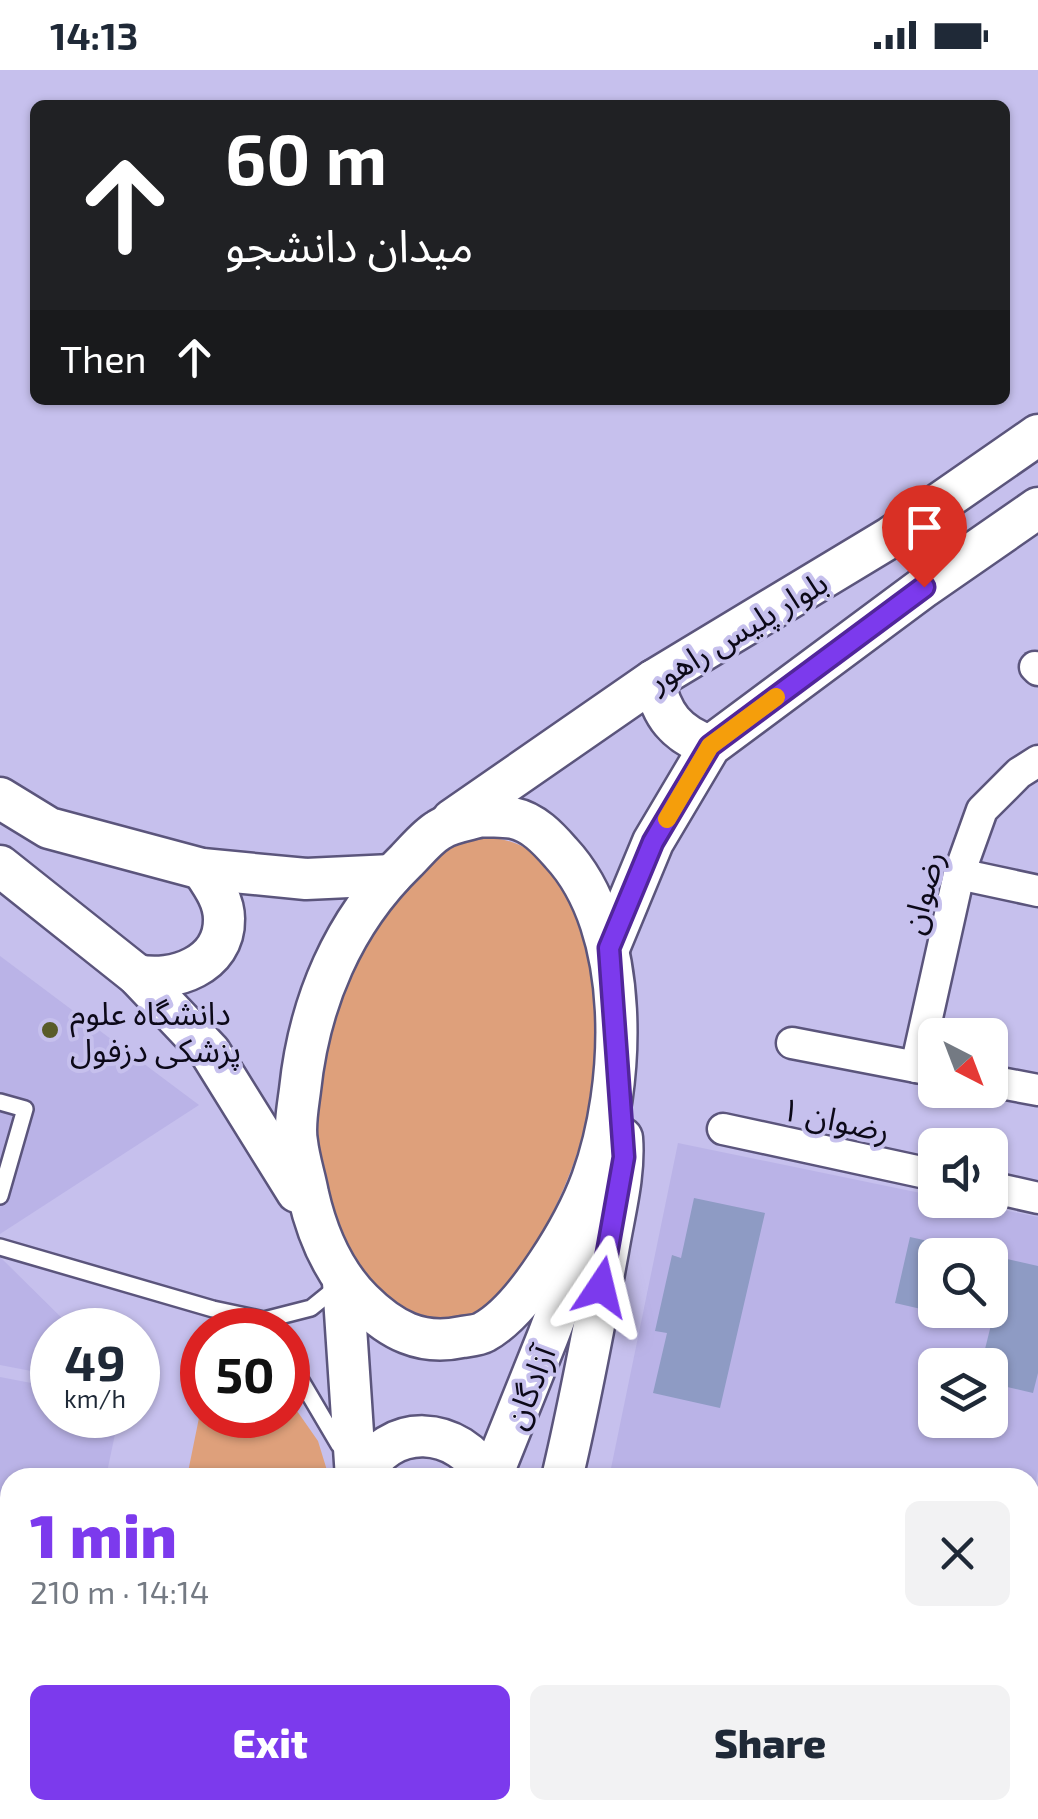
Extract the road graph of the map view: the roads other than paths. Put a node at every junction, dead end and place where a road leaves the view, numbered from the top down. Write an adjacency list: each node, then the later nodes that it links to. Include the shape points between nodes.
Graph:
1 (1038, 436): 3 (main road, بلوار پلیس راهور, via 891,537)
2 (1038, 508): 4 (main road, بلوار پلیس راهور)
3 (654, 680): 4 (main road, via 670,723); 7 (main road, بلوار پلیس راهور)
4 (710, 746): 13 (main road, بلوار پلیس راهور, via 653,842)
5 (1038, 761): 10 (street, رضوان, via 982,810)
6 (0, 798): 9 (main road, via 49,828)
7 (440, 829): 11 (main road, بلوار پلیس راهور); 13 (main road, via 482,816 515,818 544,834 591,896)
8 (0, 866): 14 (main road)
9 (202, 869): 11 (main road, via 306,879); 14 (main road, via 220,902 220,940 185,973)
10 (959, 874): 12 (street); 15 (street, رضوان)
11 (392, 875): 28 (main road, بلوار پلیس راهور, via 332,963 304,1050 296,1139)
12 (1038, 891)
13 (609, 948): 17 (main road)
14 (136, 975): 28 (main road, via 210,1052)
15 (935, 1018)
16 (792, 1043): 18 (street)
17 (615, 1058): 24 (main road); 39 (main road, via 624,1157)
18 (918, 1067)
19 (1008, 1084): 20 (street)
20 (1038, 1090)
21 (0, 1102): 26 (lane, via 24,1109)
22 (722, 1129): 23 (street, رضوان ۱)
23 (918, 1171)
24 (592, 1180): 30 (main road, via 523,1299 484,1332 438,1342 408,1334 378,1317); 38 (main road, آزادگان, via 580,1251)
25 (1008, 1191): 27 (street)
26 (0, 1196)
27 (1038, 1198)
28 (315, 1224): 30 (main road)
29 (0, 1247): 31 (lane)
30 (343, 1282): 32 (lane); 35 (main road)
31 (210, 1308)
32 (310, 1308)
33 (310, 1394): 34 (lane)
34 (352, 1468)
35 (356, 1468)
36 (365, 1468): 37 (main road, via 400,1440 422,1436 463,1447)
37 (484, 1468)
38 (494, 1468)
39 (564, 1468)

